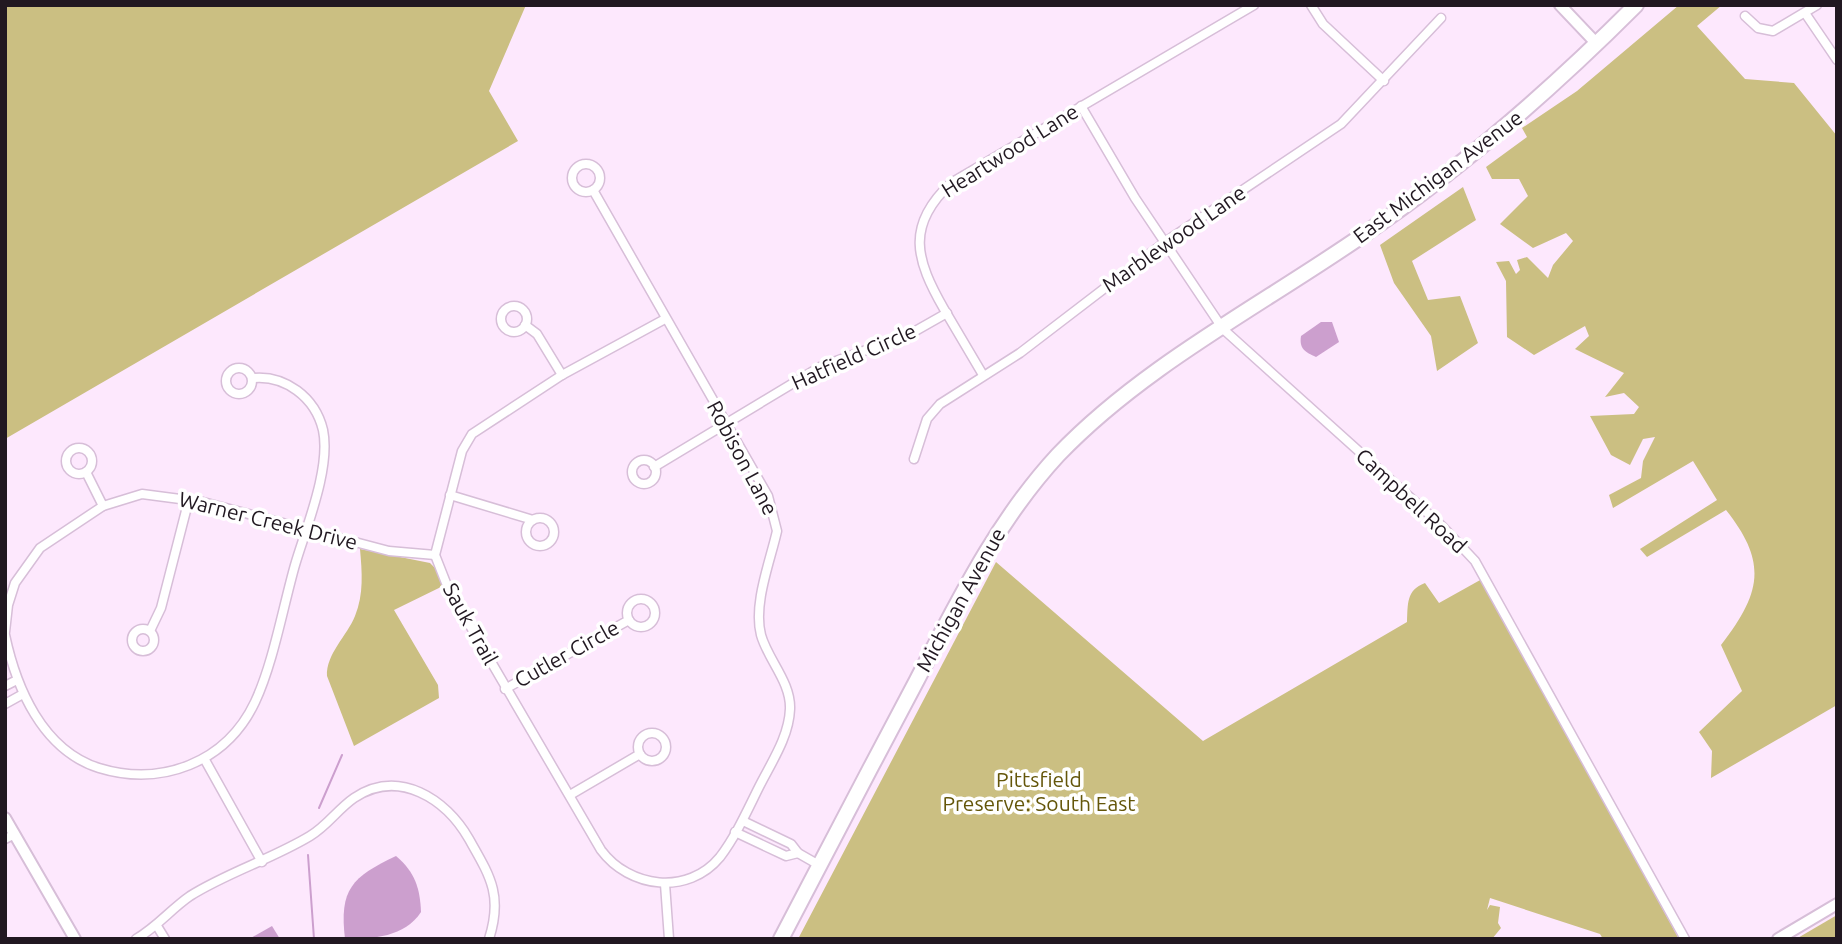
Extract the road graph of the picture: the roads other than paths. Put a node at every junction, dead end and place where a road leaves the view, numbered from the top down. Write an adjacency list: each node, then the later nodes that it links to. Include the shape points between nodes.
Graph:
1 (1254, 5): 12 (street, Heartwood Lane)
2 (1311, 5): 11 (street, via 1323,24)
3 (1560, 5): 9 (main road)
4 (1636, 5): 9 (highway, East Michigan Avenue)
5 (1816, 5): 6 (street)
6 (1805, 13): 7 (street, via 1773,32); 10 (street)
7 (1745, 16)
8 (1441, 18): 11 (street, Marblewood Lane)
9 (1597, 44): 18 (highway, East Michigan Avenue, via 1526,110 1408,204)
10 (1837, 60)
11 (1384, 80): 14 (street, Marblewood Lane, via 1341,124)
12 (1081, 106): 14 (street, Campbell Road); 15 (street, Heartwood Lane, via 951,183 935,198 919,235 919,257)
13 (593, 190): 16 (street, Robison Lane)
14 (1165, 242): 18 (street, Campbell Road); 20 (street, Marblewood Lane, via 1046,335)
15 (947, 313): 20 (street, Heartwood Lane); 22 (street, Hatfield Circle, via 910,334 820,367)
16 (664, 319): 19 (street); 22 (street, Robison Lane)
17 (525, 326): 19 (street, via 537,334)
18 (1223, 329): 50 (highway, Michigan Avenue, via 1099,416 1046,468 1016,506 982,557); 60 (street, Campbell Road, via 1472,557)
19 (562, 375): 26 (street, via 472,434 462,451)
20 (983, 375): 23 (street, Marblewood Lane, via 940,404 927,419)
21 (253, 378): 30 (street, via 287,383 306,399 322,426 323,461)
22 (725, 422): 24 (street, Hatfield Circle); 45 (street, Robison Lane, via 768,496 776,519 759,614 761,635 790,708 785,736)
23 (914, 460)
24 (654, 467)
25 (86, 472): 28 (street)
26 (450, 495): 29 (street); 31 (street)
27 (189, 499): 28 (street, Warner Creek Drive, via 142,494); 30 (street, Warner Creek Drive); 34 (street, via 161,608)
28 (103, 506): 32 (street, Warner Creek Drive, via 40,548 15,583)
29 (533, 520)
30 (306, 528): 31 (street, Warner Creek Drive, via 389,551); 42 (street, via 254,703 229,739)
31 (435, 555): 38 (street, Sauk Trail, via 448,588)
32 (7, 604): 35 (street, Warner Creek Drive)
33 (629, 620): 38 (street, Cutler Circle)
34 (150, 631)
35 (5, 633): 36 (street, Warner Creek Drive)
36 (17, 680): 37 (street); 39 (street, Warner Creek Drive)
37 (5, 686)
38 (506, 688): 43 (street, Sauk Trail)
39 (23, 694): 40 (street); 42 (street, Warner Creek Drive, via 66,750 91,765 143,776)
40 (5, 704)
41 (640, 754): 43 (street)
42 (205, 760): 49 (street)
43 (570, 795): 51 (street, Sauk Trail, via 610,863 637,879)
44 (5, 818): 47 (main road)
45 (743, 821): 46 (street); 48 (street, via 791,844)
46 (736, 832): 48 (street, via 786,856); 51 (street, via 707,868)
47 (10, 837): 54 (main road)
48 (798, 853): 50 (street)
49 (262, 862): 53 (street, via 191,896); 57 (street, via 311,835 356,796 398,786 416,789 452,813 491,877 496,902)
50 (819, 865): 59 (highway, Michigan Avenue)
51 (665, 884): 58 (street)
52 (1837, 904): 61 (main road)
53 (158, 926): 55 (street); 56 (street)
54 (75, 939)
55 (136, 939)
56 (165, 939)
57 (489, 939)
58 (669, 939)
59 (781, 939)
60 (1685, 939)
61 (1779, 939)

